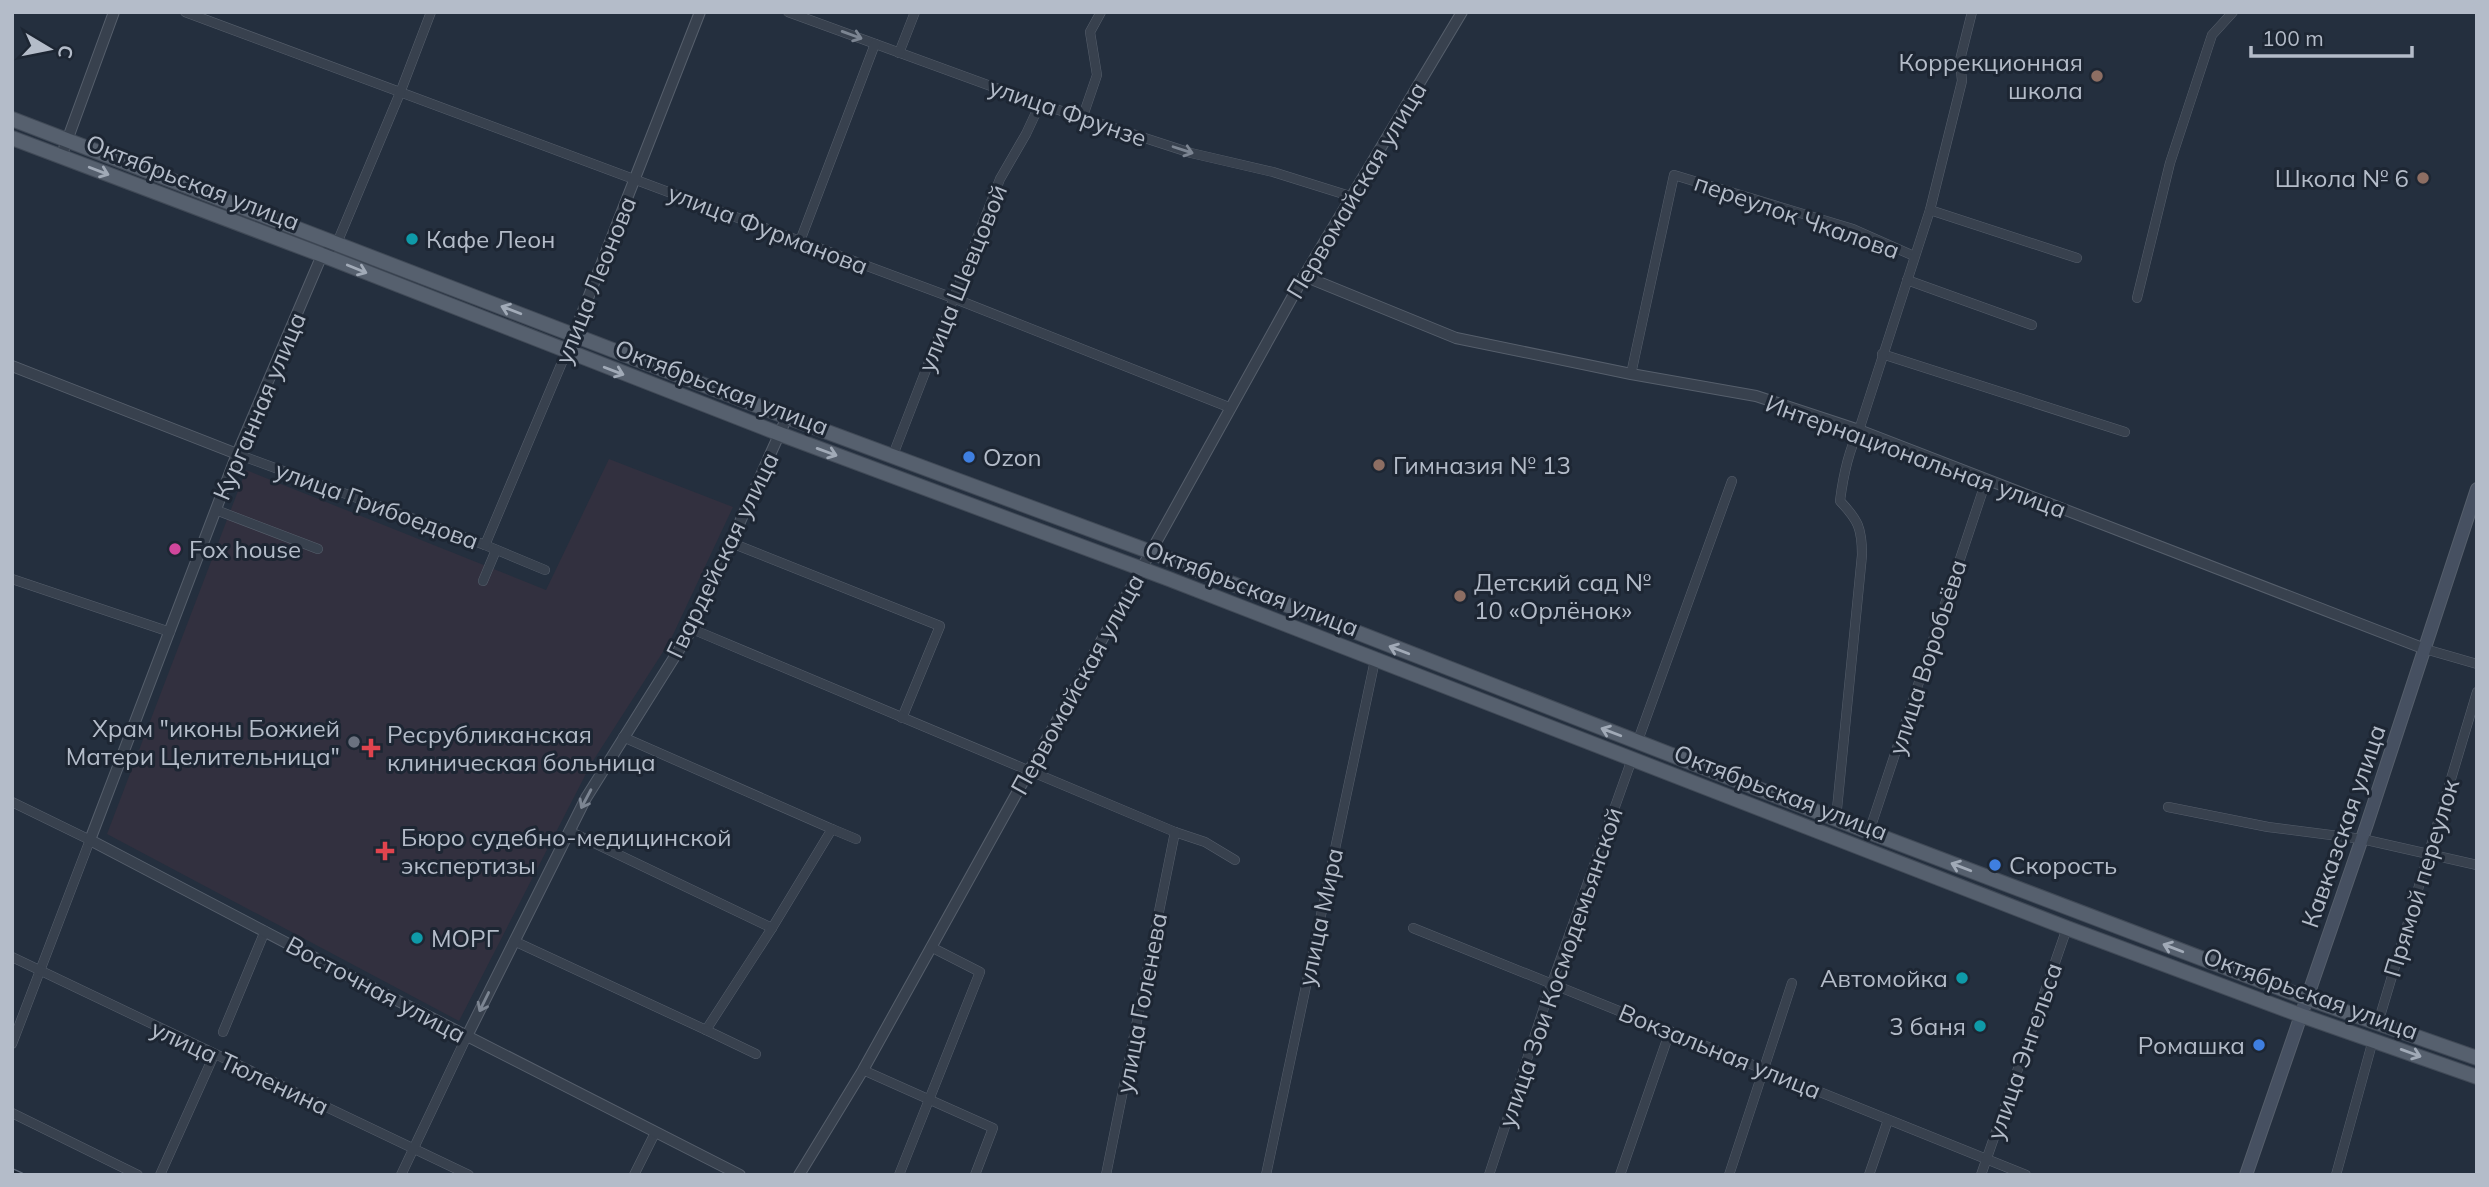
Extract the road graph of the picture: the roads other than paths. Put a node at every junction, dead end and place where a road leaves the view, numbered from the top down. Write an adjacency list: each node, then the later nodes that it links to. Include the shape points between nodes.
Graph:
1 (114, 12): 18 (street)
2 (185, 12): 13 (street, улица Фурманова)
3 (431, 12): 13 (street, Курганная улица)
4 (700, 12): 20 (street, улица Леонова)
5 (788, 12): 11 (street, улица Фрунзе, one-way to 11)
6 (915, 12): 12 (street)
7 (1101, 12): 15 (street, via 1090,32 1097,75)
8 (1462, 12): 21 (street, Первомайская улица)
9 (1972, 12): 22 (street, via 1960,60 1962,81)
10 (2233, 12): 31 (street, via 2212,35 2170,163)
11 (875, 44): 12 (street, улица Фрунзе); 23 (street)
12 (900, 53): 14 (street, улица Фрунзе)
13 (400, 93): 20 (street, улица Фурманова); 24 (street, Курганная улица)
14 (1040, 104): 15 (street, улица Фрунзе); 30 (street, улица Шевцовой, via 1000,179)
15 (1083, 116): 21 (street, улица Фрунзе, one-way to 21, via 1191,153)
16 (12, 119): 18 (main road, Октябрьская улица)
17 (12, 138): 19 (main road, Октябрьская улица)
18 (67, 140): 19 (street); 24 (main road, Октябрьская улица)
19 (61, 157): 25 (main road, Октябрьская улица, one-way to 25)
20 (635, 179): 23 (street, улица Фурманова); 33 (street, улица Леонова)
21 (1353, 197): 28 (street, Первомайская улица)
22 (1930, 210): 26 (street); 27 (street)
23 (800, 241): 30 (street, улица Фурманова)
24 (337, 243): 25 (street, Курганная улица); 33 (main road, Октябрьская улица, one-way to 24)
25 (322, 255): 34 (main road, Октябрьская улица, one-way to 34); 43 (street, Курганная улица)
26 (1914, 256): 29 (street); 37 (street, переулок Чкалова, via 1853,229 1674,175)
27 (2077, 258)
28 (1304, 276): 37 (street, Интернациональная улица, via 1456,338); 38 (street, Первомайская улица)
29 (1907, 280): 32 (street); 35 (street)
30 (953, 298): 38 (street, улица Фурманова); 44 (street, улица Шевцовой)
31 (2137, 298)
32 (2032, 325)
33 (574, 334): 34 (street, улица Леонова); 39 (main road, Октябрьская улица)
34 (567, 353): 42 (main road, Октябрьская улица, one-way to 42); 50 (street, улица Леонова)
35 (1882, 354): 40 (street); 41 (street)
36 (12, 366): 43 (street, улица Грибоедова)
37 (1631, 374): 40 (street, Интернациональная улица, via 1756,396)
38 (1231, 408): 53 (street, Первомайская улица)
39 (788, 417): 42 (street, Гвардейская улица); 44 (main road, Октябрьская улица)
40 (1859, 430): 46 (street, Интернациональная улица); 71 (street, via 1840,501 1856,517 1862,555)
41 (2125, 432)
42 (780, 434): 49 (street, Гвардейская улица); 54 (main road, Октябрьская улица, one-way to 54)
43 (237, 454): 48 (street, Курганная улица); 50 (street, улица Грибоедова)
44 (892, 456): 53 (main road, Октябрьская улица)
45 (1732, 481): 66 (street)
46 (1986, 481): 60 (street, Интернациональная улица); 75 (street, улица Воробьёва)
47 (2477, 489): 60 (main road, Кавказская улица)
48 (216, 510): 51 (street); 59 (street, Курганная улица)
49 (729, 542): 58 (street, Гвардейская улица); 64 (street, via 940,626)
50 (485, 545): 52 (street, улица Грибоедова)
51 (317, 549)
52 (496, 550): 55 (street, улица Грибоедова); 57 (street)
53 (1151, 552): 54 (street, Первомайская улица); 66 (main road, Октябрьская улица, one-way to 53)
54 (1141, 569): 61 (main road, Октябрьская улица); 68 (street, Первомайская улица)
55 (545, 570)
56 (12, 579): 59 (street)
57 (482, 581)
58 (692, 629): 64 (street); 65 (street, Гвардейская улица)
59 (170, 632): 78 (street, Курганная улица)
60 (2425, 649): 62 (street, Интернациональная улица); 77 (main road, Кавказская улица)
61 (1375, 660): 67 (main road, Октябрьская улица); 123 (street, улица Мира)
62 (2477, 664)
63 (2477, 692): 79 (street, Прямой переулок)
64 (902, 718): 68 (street)
65 (623, 737): 72 (street); 73 (street, Гвардейская улица, one-way to 73)
66 (1637, 743): 71 (main road, Октябрьская улица)
67 (1632, 759): 84 (main road, Октябрьская улица); 90 (street, улица Зои Космодемьянской)
68 (1030, 769): 74 (street); 87 (street, Первомайская улица)
69 (12, 802): 78 (street, Восточная улица)
70 (2168, 807): 77 (street)
71 (1836, 820): 75 (main road, Октябрьская улица)
72 (832, 829): 76 (street); 82 (street)
73 (569, 831): 82 (street); 86 (street, Гвардейская улица)
74 (1175, 832): 80 (street, via 1205,842); 122 (street, улица Голенева)
75 (1869, 832): 92 (main road, Октябрьская улица, one-way to 75)
76 (856, 839)
77 (2361, 839): 79 (street); 92 (main road, Кавказская улица)
78 (90, 840): 85 (street, Восточная улица); 89 (street, Курганная улица)
79 (2427, 854): 81 (street); 94 (street, Прямой переулок)
80 (1235, 860)
81 (2477, 865)
82 (772, 928): 95 (street)
83 (1413, 928): 90 (street, Вокзальная улица)
84 (2067, 928): 93 (main road, Октябрьская улица); 112 (street, улица Энгельса)
85 (265, 931): 97 (street); 98 (street, Восточная улица)
86 (514, 941): 95 (street); 98 (street, Гвардейская улица, one-way to 98)
87 (931, 947): 105 (street, Первомайская улица); 107 (street, via 980,972)
88 (12, 957): 89 (street, улица Тюленина)
89 (41, 971): 100 (street, Курганная улица); 102 (street, улица Тюленина)
90 (1552, 983): 96 (street, Вокзальная улица); 124 (street, улица Зои Космодемьянской)
91 (1792, 983): 104 (street)
92 (2306, 998): 93 (main road, Кавказская улица); 94 (main road, Октябрьская улица)
93 (2300, 1015): 99 (main road, Октябрьская улица); 130 (main road, Кавказская улица)
94 (2378, 1023): 103 (main road, Октябрьская улица)
95 (706, 1030): 101 (street)
96 (1670, 1031): 104 (street, Вокзальная улица); 125 (street)
97 (223, 1032)
98 (467, 1036): 110 (street, Восточная улица); 111 (street, Гвардейская улица)
99 (2373, 1040): 106 (main road, Октябрьская улица, one-way to 106); 131 (street)
100 (12, 1044)
101 (756, 1054)
102 (214, 1055): 111 (street, улица Тюленина); 114 (street)
103 (2477, 1058)
104 (1764, 1069): 109 (street, Вокзальная улица); 126 (street)
105 (863, 1070): 107 (street); 119 (street, Первомайская улица)
106 (2477, 1077)
107 (929, 1099): 120 (street); 121 (street, via 993,1128)
108 (12, 1113): 113 (street)
109 (1888, 1120): 112 (street, Вокзальная улица); 127 (street)
110 (655, 1133): 117 (street); 118 (street, Восточная улица)
111 (413, 1147): 115 (street, Гвардейская улица); 116 (street, улица Тюленина)
112 (1986, 1160): 128 (street, улица Энгельса); 129 (street, Вокзальная улица)
113 (138, 1175)
114 (160, 1175)
115 (401, 1175)
116 (469, 1175)
117 (634, 1175)
118 (740, 1175)
119 (799, 1175)
120 (898, 1175)
121 (975, 1175)
122 (1106, 1175)
123 (1266, 1175)
124 (1489, 1175)
125 (1620, 1175)
126 (1729, 1175)
127 (1869, 1175)
128 (1981, 1175)
129 (2026, 1175)
130 (2246, 1175)
131 (2336, 1175)

